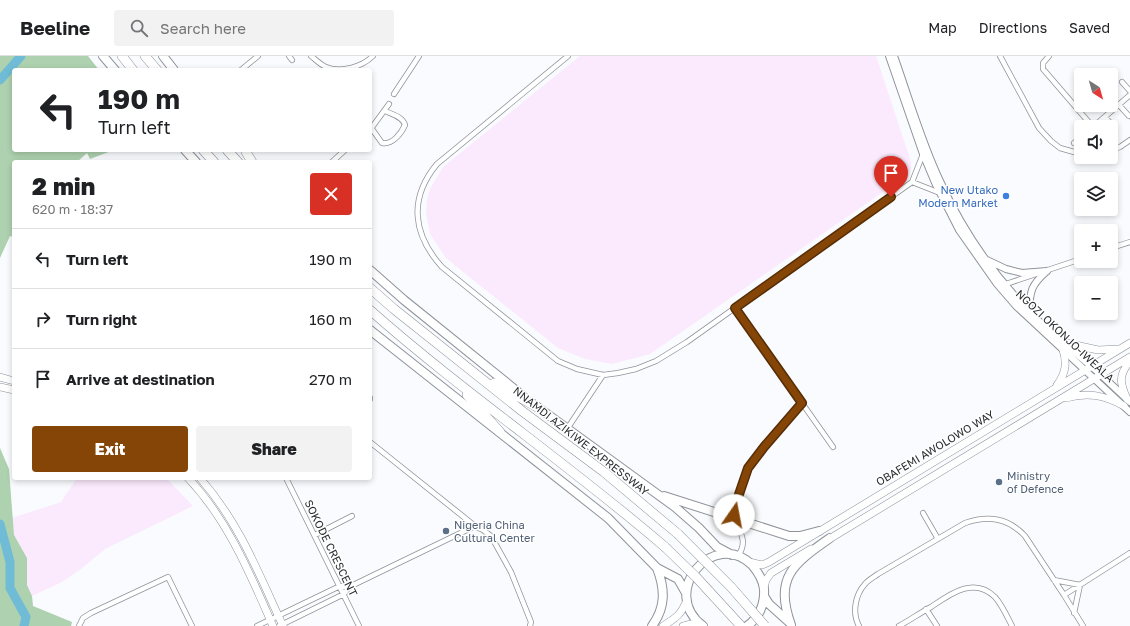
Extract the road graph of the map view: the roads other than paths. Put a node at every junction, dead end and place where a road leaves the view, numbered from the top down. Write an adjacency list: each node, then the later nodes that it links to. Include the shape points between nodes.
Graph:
1 (103, 56): 14 (highway)
2 (122, 56): 15 (highway)
3 (145, 56): 16 (highway)
4 (163, 56): 17 (highway)
5 (258, 56): 18 (street)
6 (311, 56): 19 (street)
7 (373, 56): 20 (street, via 368,61)
8 (419, 56): 23 (street)
9 (568, 56): 73 (street, via 441,159 423,183 417,219 422,238 442,267 558,361)
10 (889, 56): 45 (street, NGOZI OKONJO-IWEALA)
11 (894, 56): 55 (street, NGOZI OKONJO-IWEALA, via 940,182)
12 (1000, 56): 44 (street, via 1039,128 1060,148)
13 (1049, 56): 26 (street, via 1042,63 1043,69)
14 (113, 68)
15 (131, 68)
16 (155, 68)
17 (172, 68)
18 (243, 68)
19 (329, 68)
20 (350, 68)
21 (1122, 82): 22 (street)
22 (1130, 91)
23 (394, 94)
24 (1130, 95): 27 (street)
25 (389, 104): 28 (street)
26 (1074, 105)
27 (1119, 105): 30 (street); 31 (street)
28 (385, 111): 35 (street); 36 (street, via 404,121 403,129 387,144 382,143)
29 (1080, 112): 32 (street)
30 (1129, 116)
31 (1105, 117): 33 (street); 34 (street)
32 (1087, 120)
33 (1101, 120)
34 (1108, 120)
35 (372, 129)
36 (372, 131)
37 (1130, 140): 38 (street)
38 (1118, 148)
39 (187, 152): 46 (highway)
40 (205, 152): 47 (highway)
41 (229, 152): 48 (highway)
42 (246, 152): 49 (highway)
43 (342, 152): 50 (street)
44 (1074, 152)
45 (923, 154): 51 (street); 52 (street, NGOZI OKONJO-IWEALA)
46 (194, 160)
47 (212, 160)
48 (236, 160)
49 (254, 160)
50 (334, 160)
51 (912, 182): 52 (street); 61 (street)
52 (940, 193): 59 (street, NGOZI OKONJO-IWEALA, via 959,230)
53 (1130, 242): 54 (street)
54 (1118, 246)
55 (987, 260): 57 (street, via 1022,273); 59 (street, NGOZI OKONJO-IWEALA)
56 (1074, 261): 57 (street)
57 (1047, 271): 59 (street); 62 (street, via 1031,290)
58 (372, 272): 83 (highway, NNAMDI AZIKIWE EXPRESSWAY)
59 (1002, 285): 62 (street, NGOZI OKONJO-IWEALA); 66 (street, NGOZI OKONJO-IWEALA, via 1016,306)
60 (372, 290): 71 (highway, NNAMDI AZIKIWE EXPRESSWAY)
61 (735, 308): 73 (street, via 656,361 636,369); 82 (street)
62 (1029, 311): 66 (street, NGOZI OKONJO-IWEALA)
63 (372, 312): 72 (highway)
64 (372, 332): 86 (highway)
65 (1130, 343): 67 (main road, OBAFEMI AWOLOWO WAY)
66 (1062, 346): 67 (main road, via 1098,350); 70 (street, NGOZI OKONJO-IWEALA); 78 (main road, via 1066,367)
67 (1122, 348): 70 (main road, OBAFEMI AWOLOWO WAY)
68 (1130, 357): 75 (main road, OBAFEMI AWOLOWO WAY)
69 (1130, 361): 81 (main road, via 1121,378)
70 (1089, 368): 75 (street, NGOZI OKONJO-IWEALA); 78 (main road, OBAFEMI AWOLOWO WAY)
71 (472, 372): 83 (highway); 131 (highway, NNAMDI AZIKIWE EXPRESSWAY, bridge, via 604,472 678,534 731,587)
72 (448, 375): 86 (highway); 129 (highway, bridge, via 629,516 696,577)
73 (602, 375): 85 (street)
74 (0, 377): 76 (main road)
75 (1098, 377): 80 (main road, OBAFEMI AWOLOWO WAY); 81 (street, NGOZI OKONJO-IWEALA)
76 (12, 380)
77 (0, 387): 79 (main road)
78 (1055, 388): 97 (main road, OBAFEMI AWOLOWO WAY)
79 (12, 390)
80 (1056, 401): 81 (main road, via 1074,396 1093,396); 99 (main road, OBAFEMI AWOLOWO WAY)
81 (1127, 402): 84 (street, NGOZI OKONJO-IWEALA)
82 (802, 403): 88 (street); 95 (street, via 748,468 735,506)
83 (537, 407): 85 (highway, NNAMDI AZIKIWE EXPRESSWAY)
84 (1130, 412)
85 (567, 429): 92 (highway, NNAMDI AZIKIWE EXPRESSWAY)
86 (500, 432): 104 (highway, via 608,518)
87 (372, 444): 96 (street)
88 (833, 447)
89 (190, 480): 117 (main road, via 224,524)
90 (202, 480): 116 (main road, via 239,532)
91 (287, 480): 98 (street, SOKODE CRESCENT)
92 (649, 488): 95 (highway, via 669,498); 102 (highway, NNAMDI AZIKIWE EXPRESSWAY, via 690,519 717,547)
93 (923, 513): 100 (street)
94 (352, 516): 98 (street)
95 (735, 519): 97 (highway, via 789,536); 102 (street, via 743,543 742,550)
96 (475, 526): 108 (street); 124 (street, via 491,536 511,572 531,622)
97 (819, 531): 103 (main road, OBAFEMI AWOLOWO WAY, via 769,562)
98 (315, 535): 107 (street, SOKODE CRESCENT)
99 (830, 538): 109 (main road, OBAFEMI AWOLOWO WAY, via 771,573); 119 (highway, via 801,559 792,569 784,598)
100 (938, 539): 105 (street, via 974,520 989,519 1011,523 1025,536); 132 (street, via 865,584 854,610)
101 (1130, 553): 106 (street)
102 (735, 556): 103 (highway, NNAMDI AZIKIWE EXPRESSWAY); 113 (highway, via 720,555 700,564 688,582)
103 (749, 562): 109 (highway, via 756,569)
104 (657, 568): 113 (highway, via 678,579); 125 (highway, via 663,587 663,597 660,612)
105 (1054, 580): 106 (street); 111 (street)
106 (1080, 585): 111 (street); 115 (street)
107 (340, 586): 108 (street); 110 (street, SOKODE CRESCENT); 116 (street)
108 (349, 587): 110 (street)
109 (764, 587): 112 (highway)
110 (344, 594): 118 (street); 123 (street, SOKODE CRESCENT)
111 (1064, 595): 115 (street)
112 (764, 596): 119 (highway); 130 (highway, via 757,617)
113 (686, 597): 126 (main road, via 682,611); 128 (highway, via 692,614)
114 (926, 609): 133 (street); 134 (street); 135 (street, via 956,590 975,587 994,596)
115 (1074, 612): 136 (street)
116 (278, 616): 117 (street); 118 (main road)
117 (272, 623): 122 (street)
118 (281, 625)
119 (792, 625)
120 (79, 626): 121 (street, via 83,618 91,613 168,577)
121 (192, 626)
122 (257, 626)
123 (359, 626)
124 (530, 626)
125 (652, 626)
126 (663, 626)
127 (683, 626): 128 (main road)
128 (703, 626)
129 (741, 626)
130 (747, 626)
131 (765, 626)
132 (859, 626)
133 (899, 626)
134 (937, 626)
135 (1012, 626)
136 (1083, 626)

